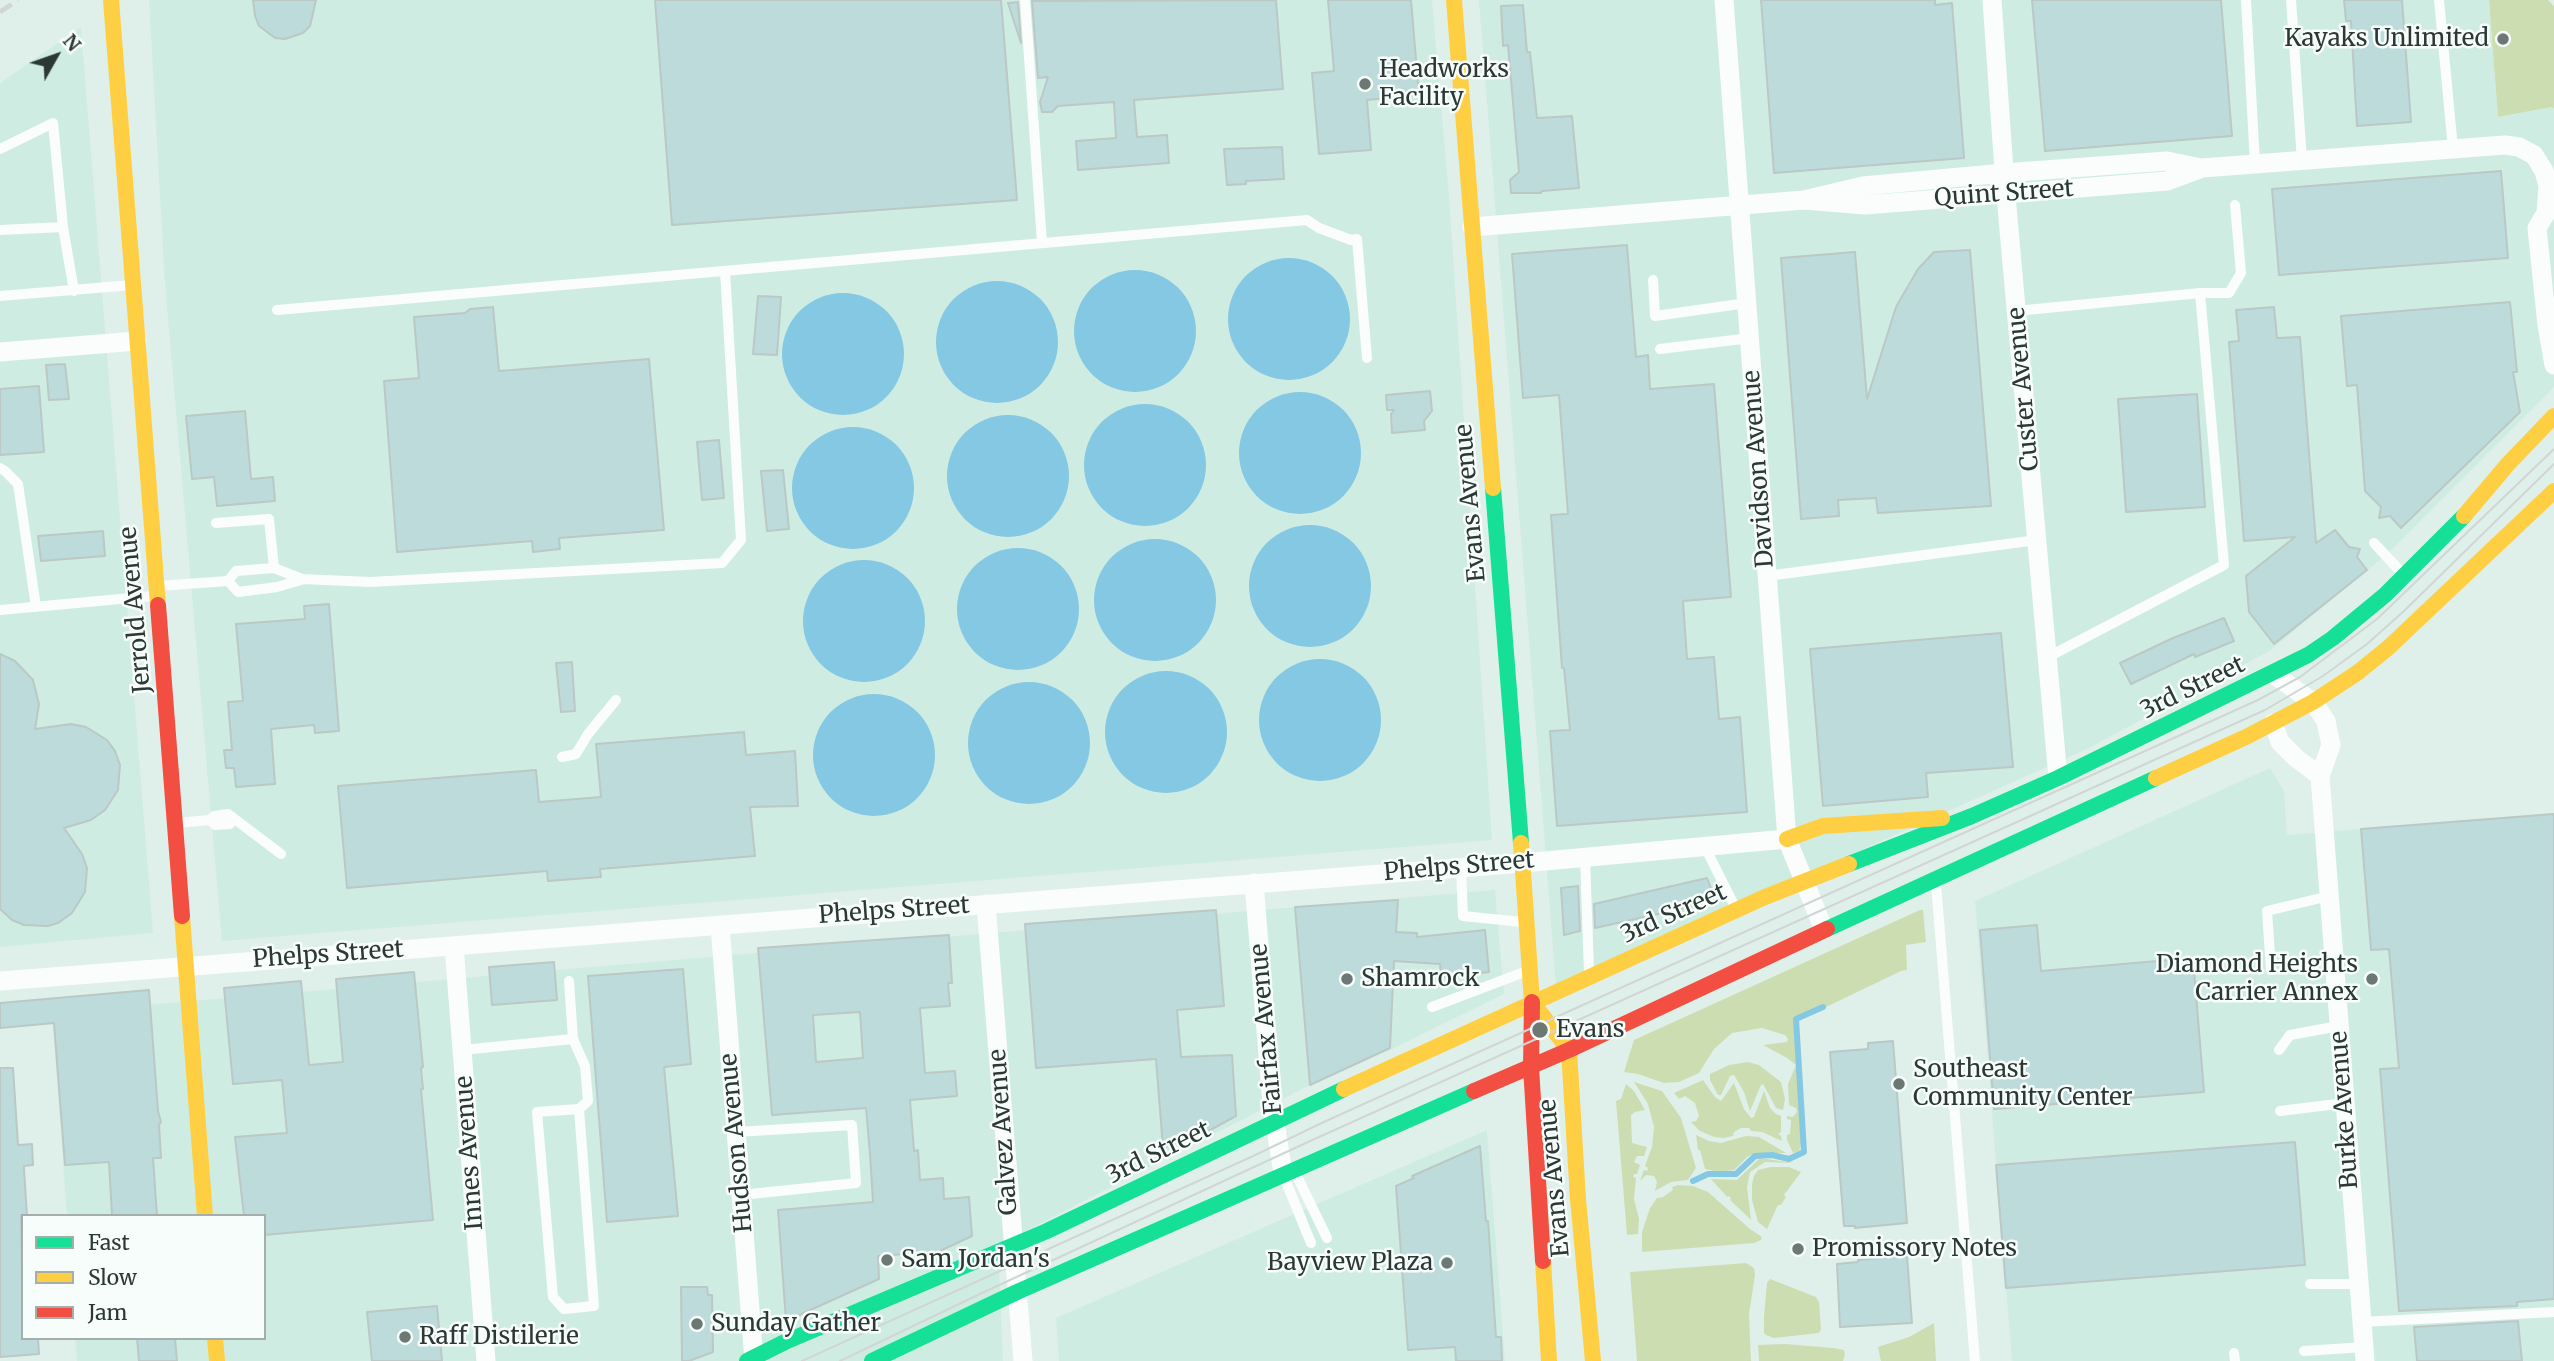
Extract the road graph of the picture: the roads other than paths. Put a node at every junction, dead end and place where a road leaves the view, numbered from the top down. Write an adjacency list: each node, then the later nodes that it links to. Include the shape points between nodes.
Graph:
1 (111, 0): 27 (main road, Jerrold Avenue)
2 (1026, 0): 24 (lane)
3 (1454, 0): 22 (main road, Evans Avenue)
4 (1724, 0): 19 (street, Davidson Avenue)
5 (1992, 0): 15 (street, Custer Avenue)
6 (2246, 0): 12 (lane)
7 (2291, 0): 11 (lane)
8 (2439, 0): 10 (lane)
9 (0, 149): 21 (lane, via 53,123)
10 (2453, 150): 11 (street, Quint Street); 13 (street, Quint Street, via 2519,146)
11 (2302, 161): 12 (street, Quint Street)
12 (2255, 164): 14 (street, Quint Street)
13 (2543, 165): 20 (street)
14 (2202, 168): 15 (street, Quint Street, via 2166,161); 16 (street, Quint Street, via 2167,181)
15 (2004, 173): 16 (street, Custer Avenue); 17 (street, Quint Street, via 1863,186)
16 (2006, 194): 17 (street, Quint Street, via 1865,205); 33 (street, Custer Avenue)
17 (1804, 200): 19 (street, Quint Street)
18 (2235, 205): 29 (lane, via 2241,273 2229,293)
19 (1738, 206): 22 (street, Quint Street); 31 (street, Davidson Avenue)
20 (2550, 220): 39 (street, via 2537,228)
21 (63, 227): 23 (lane); 28 (lane)
22 (1472, 227): 68 (main road, Evans Avenue)
23 (0, 230)
24 (1042, 243): 25 (lane); 38 (lane, via 1307,220 1357,239)
25 (724, 271): 32 (lane); 49 (lane, via 741,540 722,563 370,582)
26 (1653, 280): 31 (lane, via 1655,316)
27 (133, 285): 28 (lane); 35 (main road, Jerrold Avenue)
28 (74, 291): 30 (lane)
29 (2200, 293): 33 (lane); 54 (lane, via 2224,565)
30 (0, 296)
31 (1747, 303): 34 (street, Davidson Avenue)
32 (277, 310)
33 (2017, 311): 44 (street, Custer Avenue)
34 (1750, 338): 36 (lane); 48 (street, Davidson Avenue)
35 (137, 341): 37 (street); 51 (main road, Jerrold Avenue)
36 (1660, 349)
37 (0, 352)
38 (1367, 358)
39 (2554, 365)
40 (2554, 416): 47 (main road, 3rd Street)
41 (0, 468): 52 (lane, via 18,484)
42 (2554, 491): 57 (main road, via 2388,648)
43 (216, 523): 46 (lane, via 269,519)
44 (2037, 540): 48 (lane); 54 (street, Custer Avenue)
45 (2374, 543): 47 (lane)
46 (274, 568): 49 (lane); 50 (lane, via 236,571)
47 (2405, 575): 55 (main road, 3rd Street, via 2333,638)
48 (1768, 576): 64 (street, Davidson Avenue)
49 (302, 579): 50 (lane, via 238,592)
50 (228, 581): 51 (lane)
51 (157, 591): 52 (lane); 63 (main road, Jerrold Avenue)
52 (36, 607): 53 (lane)
53 (0, 610)
54 (2048, 657): 61 (street, Custer Avenue)
55 (2273, 674): 57 (street, Burke Avenue); 61 (main road, 3rd Street)
56 (616, 701): 59 (lane, via 576,754)
57 (2313, 702): 58 (main road); 60 (street, Burke Avenue, via 2326,721 2331,745)
58 (2273, 723): 60 (street, via 2280,742); 70 (main road)
59 (562, 757)
60 (2319, 776): 73 (street, Burke Avenue)
61 (2058, 778): 62 (main road, 3rd Street)
62 (1972, 816): 64 (main road, via 1823,826); 71 (main road, 3rd Street)
63 (176, 824): 66 (lane, via 228,814); 80 (main road, Jerrold Avenue)
64 (1787, 839): 65 (street, Phelps Street); 71 (street, Davidson Avenue)
65 (1704, 846): 67 (street, Phelps Street); 75 (lane)
66 (281, 855)
67 (1585, 857): 68 (street, Phelps Street); 83 (lane)
68 (1523, 863): 69 (street, Phelps Street); 76 (main road, Evans Avenue)
69 (1461, 867): 72 (street, Phelps Street); 76 (lane, via 1462,916)
70 (1935, 880): 78 (main road); 120 (lane)
71 (1804, 882): 75 (main road, 3rd Street); 78 (street, Davidson Avenue)
72 (1254, 883): 74 (street, Phelps Street); 97 (street, Fairfax Avenue)
73 (2329, 896): 82 (lane, via 2267,911); 88 (street, Burke Avenue)
74 (986, 904): 77 (street, Phelps Street); 104 (street, Galvez Avenue)
75 (1736, 911): 83 (main road, 3rd Street)
76 (1527, 922): 81 (main road, Evans Avenue)
77 (720, 925): 79 (street, Phelps Street); 98 (street, Hudson Avenue)
78 (1824, 930): 92 (main road)
79 (454, 946): 80 (street, Phelps Street); 90 (street, Innes Avenue)
80 (186, 967): 84 (street, Phelps Street); 101 (main road, Jerrold Avenue)
81 (1530, 969): 86 (main road, Evans Avenue); 87 (lane)
82 (2271, 970)
83 (1590, 977): 86 (main road, 3rd Street)
84 (0, 981)
85 (569, 981): 89 (lane)
86 (1532, 1002): 92 (main road); 93 (main road, Evans Avenue); 97 (main road, 3rd Street)
87 (1432, 1007)
88 (2339, 1026): 91 (lane, via 2290,1035); 94 (street, Burke Avenue)
89 (573, 1039): 90 (lane); 95 (lane, via 585,1066 588,1101)
90 (462, 1050): 115 (street, Innes Avenue)
91 (2278, 1050)
92 (1569, 1051): 93 (main road); 119 (main road, Evans Avenue)
93 (1531, 1067): 99 (main road); 118 (main road, Evans Avenue)
94 (2345, 1103): 96 (lane); 106 (street, Burke Avenue)
95 (579, 1109): 95 (lane, via 537,1112 553,1297 564,1310 594,1307)
96 (2280, 1111)
97 (1274, 1121): 99 (street, Fairfax Avenue); 104 (main road, 3rd Street, via 1166,1176)
98 (736, 1132): 100 (street, Hudson Avenue); 100 (lane, via 852,1125 856,1184)
99 (1288, 1171): 102 (lane); 103 (lane); 107 (main road)
100 (741, 1195): 113 (street, Hudson Avenue)
101 (205, 1214)
102 (1327, 1238)
103 (1311, 1243)
104 (1013, 1244): 107 (street, Galvez Avenue); 113 (main road, 3rd Street)
105 (2310, 1284): 106 (lane)
106 (2359, 1284): 109 (street, Burke Avenue)
107 (1017, 1292): 116 (main road); 117 (street, Galvez Avenue)
108 (2554, 1312): 109 (lane)
109 (2362, 1322): 112 (street, Burke Avenue)
110 (215, 1340): 114 (main road)
111 (2304, 1351): 112 (lane)
112 (2364, 1354)
113 (752, 1360)
114 (216, 1361)
115 (486, 1361)
116 (872, 1361)
117 (1023, 1361)
118 (1549, 1361)
119 (1593, 1361)
120 (1975, 1361)

